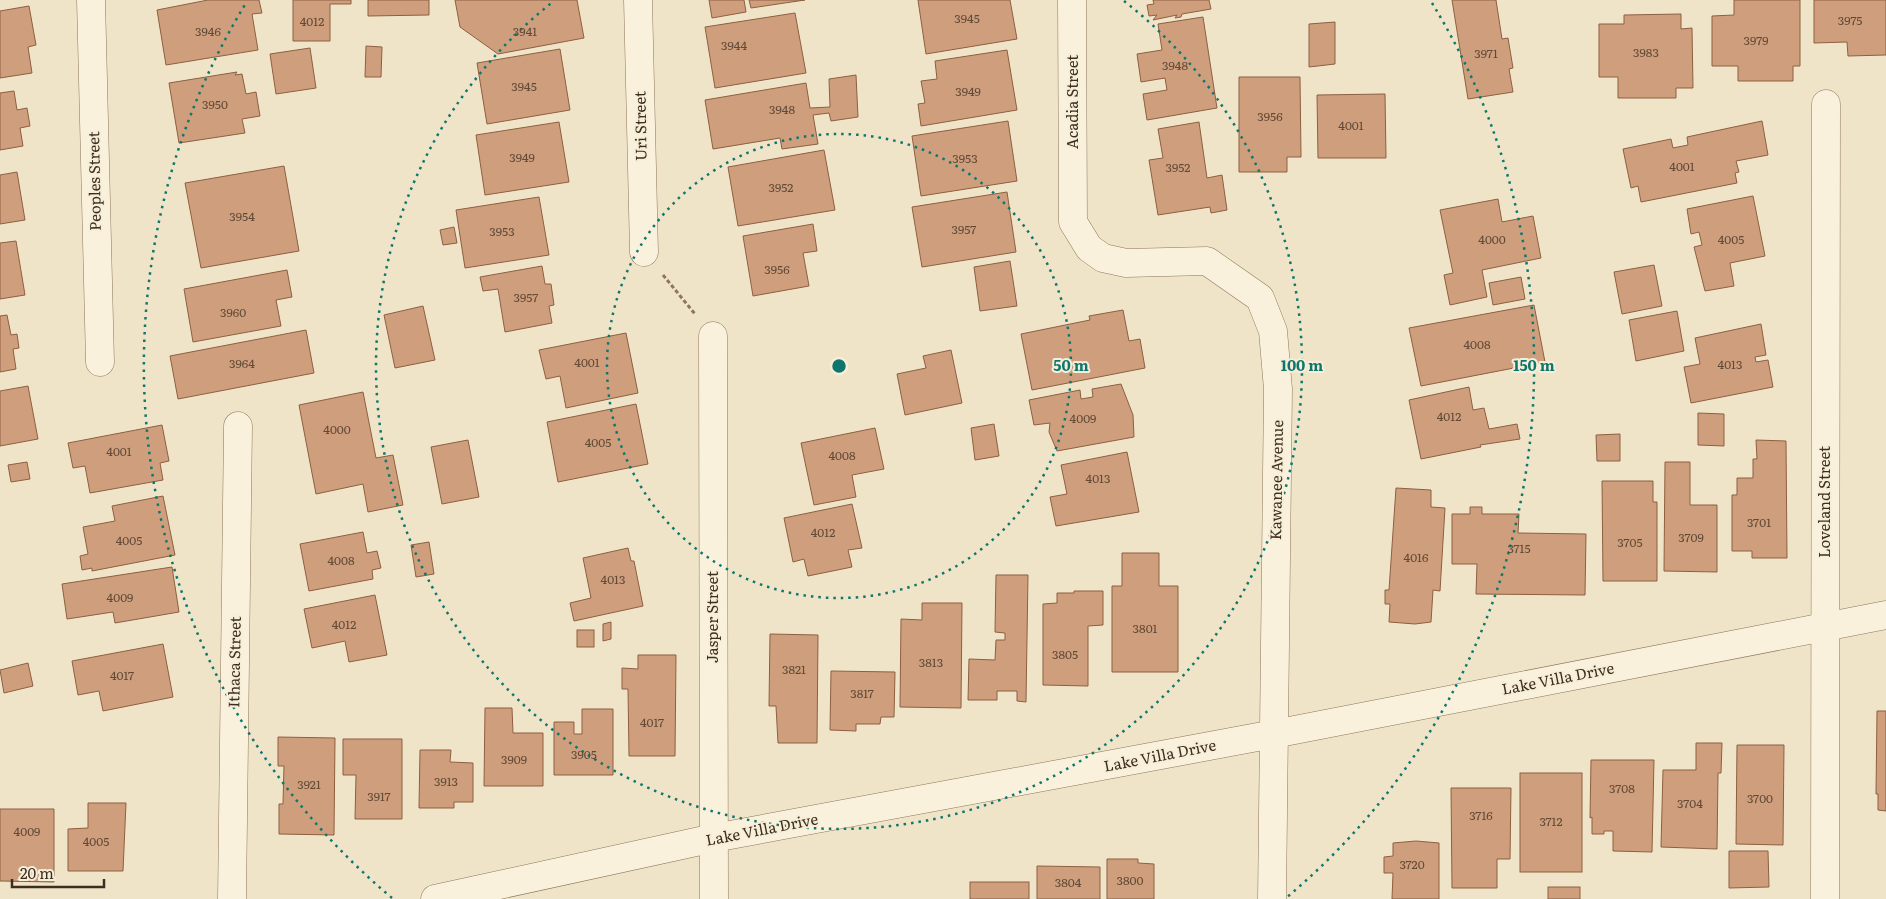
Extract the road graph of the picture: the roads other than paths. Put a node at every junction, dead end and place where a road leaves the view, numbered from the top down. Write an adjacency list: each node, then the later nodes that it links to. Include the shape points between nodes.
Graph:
1 (91, 0): 8 (street, Peoples Street)
2 (638, 0): 6 (street, Uri Street)
3 (1072, 0): 5 (street, Acadia Street)
4 (1826, 104): 11 (street, Loveland Street)
5 (1073, 205): 12 (street, Kawanee Avenue, via 1077,229 1089,248 1103,258 1126,263 1207,261 1260,298 1273,331 1278,389)
6 (644, 252)
7 (713, 336): 13 (street, Jasper Street)
8 (100, 362)
9 (238, 426): 14 (street, Ithaca Street)
10 (1886, 615): 11 (street, Lake Villa Drive)
11 (1825, 627): 12 (street, Lake Villa Drive); 18 (street, Loveland Street)
12 (1274, 734): 13 (street, Lake Villa Drive); 17 (street, Kawanee Avenue)
13 (714, 838): 15 (street, Lake Villa Drive); 16 (street, Jasper Street)
14 (232, 899)
15 (434, 899)
16 (714, 899)
17 (1272, 899)
18 (1825, 899)

